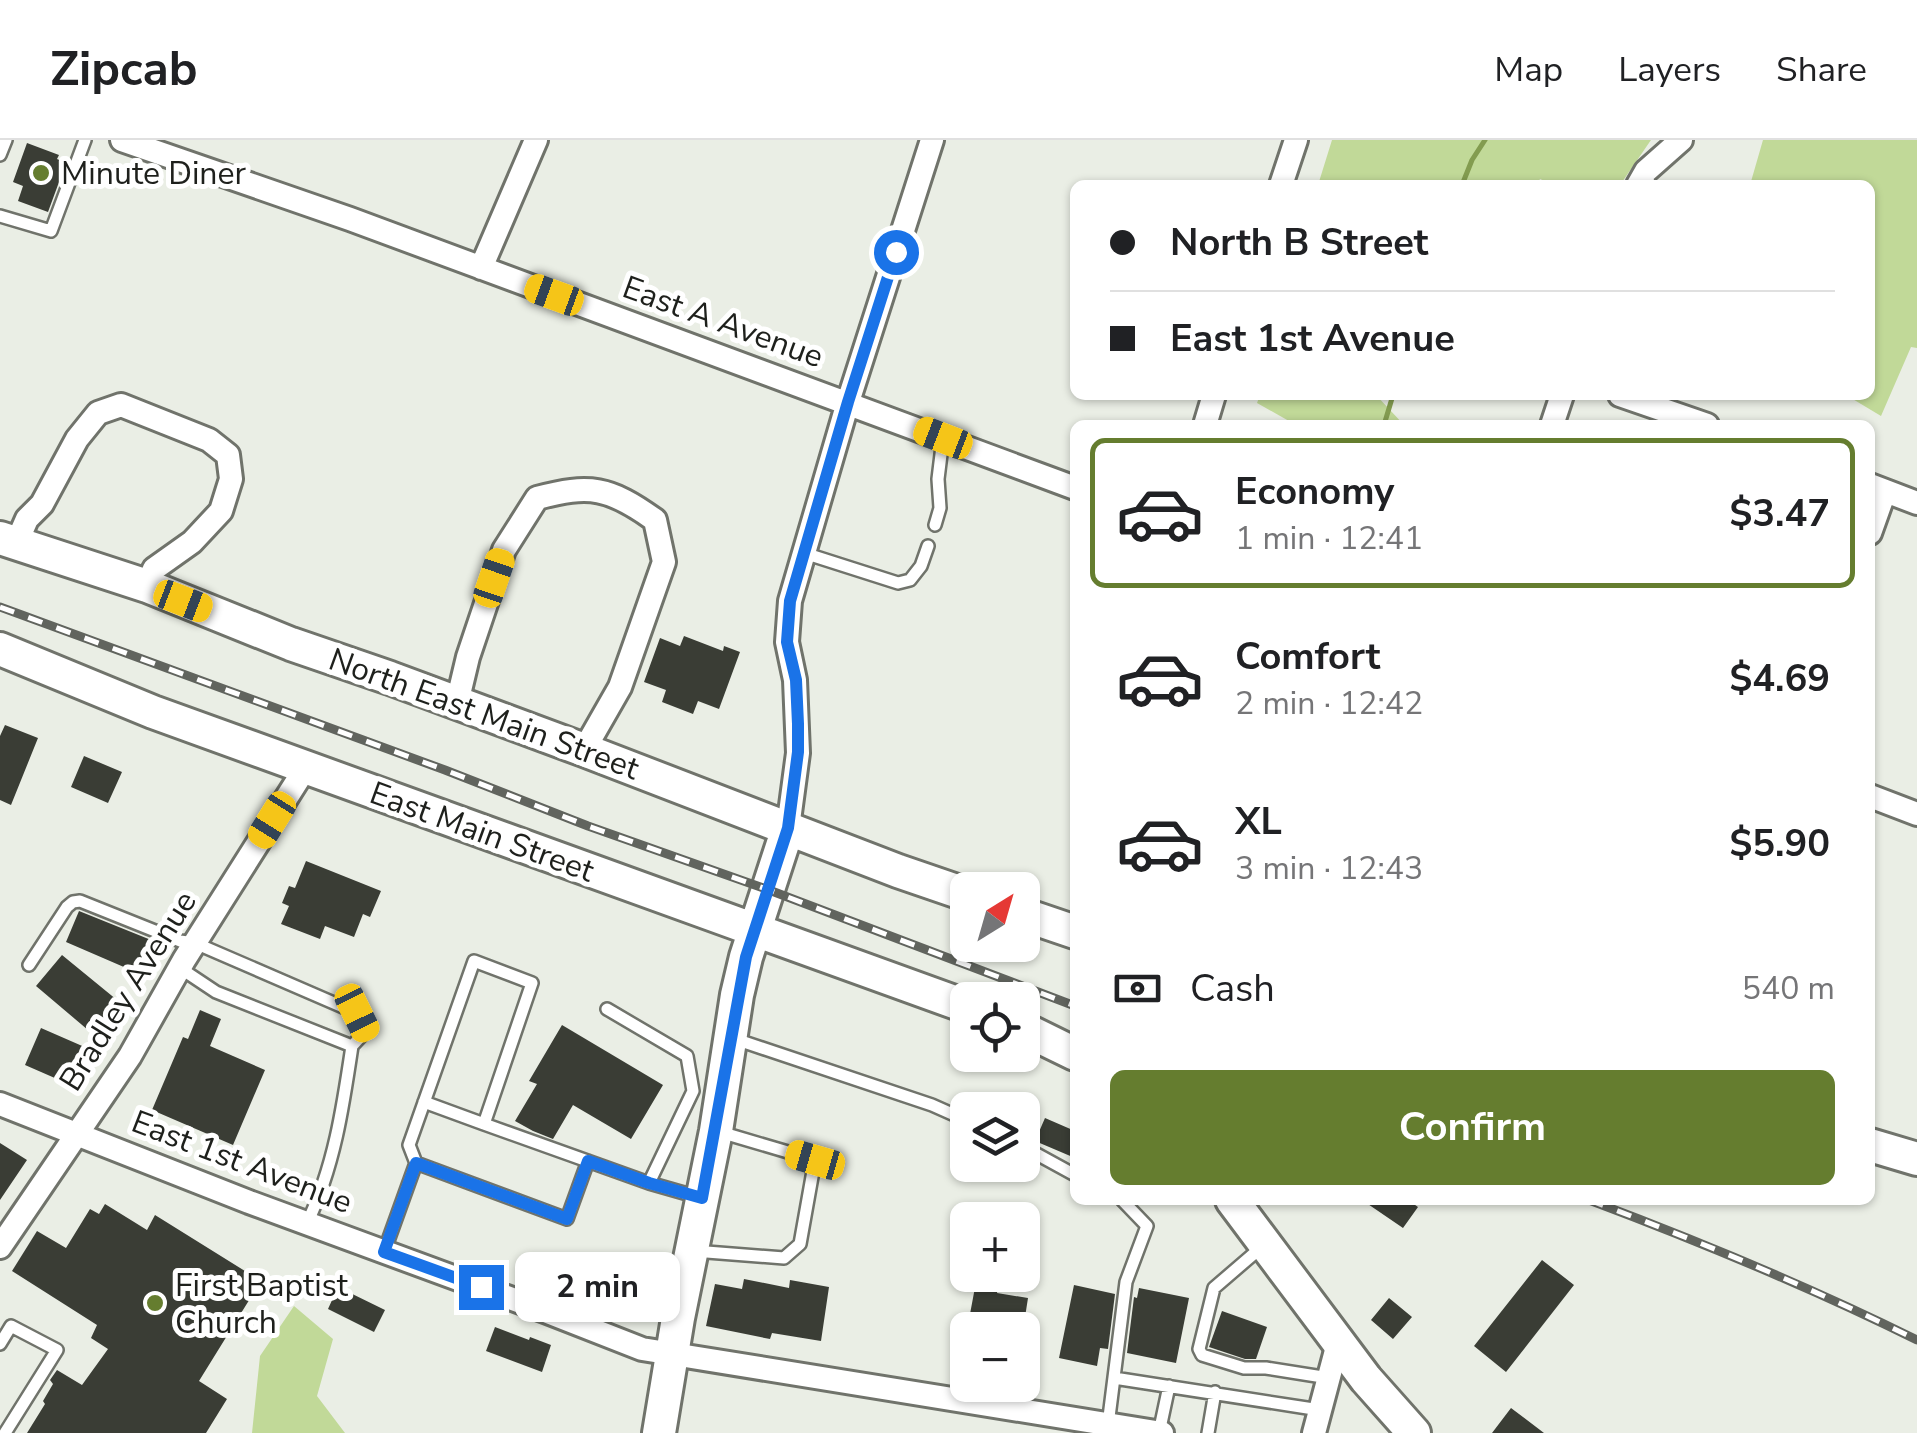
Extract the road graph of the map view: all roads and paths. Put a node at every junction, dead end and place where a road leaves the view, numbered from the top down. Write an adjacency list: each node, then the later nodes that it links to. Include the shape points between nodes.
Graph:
1 (6, 140): 8 (lane)
2 (85, 140): 11 (lane, via 51,232)
3 (122, 140): 12 (street, East A Avenue)
4 (536, 140): 12 (street)
5 (932, 140): 14 (street)
6 (1296, 140): 9 (street)
7 (1680, 140): 10 (street)
8 (0, 155)
9 (1283, 180)
10 (1641, 180)
11 (0, 216)
12 (481, 268): 14 (street, East A Avenue)
13 (1634, 400): 15 (street)
14 (848, 402): 16 (street, East A Avenue); 23 (street)
15 (1692, 420)
16 (943, 438): 17 (street, East A Avenue); 20 (lane)
17 (1070, 486)
18 (1878, 488): 19 (street)
19 (1917, 504)
20 (934, 525)
21 (8, 541): 24 (street, North East Main Street); 24 (street, via 42,504 77,439 98,414 120,405 209,440 228,455 231,479 221,510 154,570)
22 (928, 546): 23 (lane, via 910,580 898,583)
23 (804, 553): 31 (street, via 787,642 798,724)
24 (147, 586): 26 (street, North East Main Street)
25 (0, 649): 28 (street, East Main Street)
26 (457, 703): 27 (street, North East Main Street); 27 (street, via 504,550 536,498 600,490 654,520 664,562 620,686)
27 (584, 750): 31 (street, North East Main Street)
28 (306, 767): 34 (street, East Main Street); 36 (street, Bradley Avenue)
29 (1875, 798): 30 (street)
30 (1917, 814)
31 (788, 828): 32 (street, North East Main Street); 34 (street)
32 (950, 888)
33 (1040, 920): 35 (street)
34 (756, 928): 39 (street, East Main Street); 42 (street)
35 (1070, 930)
36 (195, 943): 37 (lane, via 80,901 67,907); 38 (street, Bradley Avenue); 43 (lane, via 357,1013 366,1031)
37 (29, 965)
38 (180, 968): 43 (lane, via 216,992); 50 (street, Bradley Avenue)
39 (950, 999)
40 (608, 1008): 57 (lane, via 688,1056 693,1091)
41 (1040, 1037): 44 (street)
42 (731, 1038): 47 (lane); 49 (street)
43 (352, 1046): 61 (lane, via 336,1141)
44 (1070, 1052)
45 (424, 1102): 48 (lane); 48 (lane, via 474,961 532,984); 55 (lane, via 408,1145)
46 (0, 1104): 50 (street, East 1st Avenue)
47 (950, 1113)
48 (484, 1124): 54 (lane)
49 (716, 1131): 58 (street); 64 (lane, via 815,1160 800,1244 784,1258)
50 (77, 1134): 61 (street, East 1st Avenue); 63 (street, Bradley Avenue)
51 (1875, 1146): 53 (street)
52 (1040, 1156): 56 (lane)
53 (1917, 1159)
54 (588, 1161): 55 (lane, via 567,1219); 57 (lane)
55 (416, 1163): 65 (lane)
56 (1070, 1171)
57 (649, 1183): 58 (lane)
58 (702, 1198): 64 (street)
59 (1127, 1205): 69 (lane, via 1146,1226 1126,1282)
60 (1236, 1205): 62 (street)
61 (308, 1223): 65 (street, East 1st Avenue)
62 (1265, 1244): 66 (street); 70 (lane, via 1214,1288 1199,1350 1244,1368)
63 (0, 1247)
64 (692, 1250): 68 (street)
65 (384, 1252): 68 (street, East 1st Avenue, via 642,1350)
66 (1338, 1343): 70 (street); 79 (street)
67 (0, 1344): 75 (lane, via 11,1326 57,1350)
68 (672, 1355): 74 (street, East 1st Avenue); 76 (street)
69 (1114, 1378): 71 (lane); 74 (lane)
70 (1329, 1378): 73 (street)
71 (1170, 1386): 72 (lane); 77 (lane)
72 (1215, 1392): 73 (lane); 78 (lane)
73 (1317, 1422)
74 (1108, 1424): 77 (street, East 1st Avenue)
75 (5, 1433)
76 (659, 1433)
77 (1160, 1433)
78 (1208, 1433)
79 (1414, 1433)

